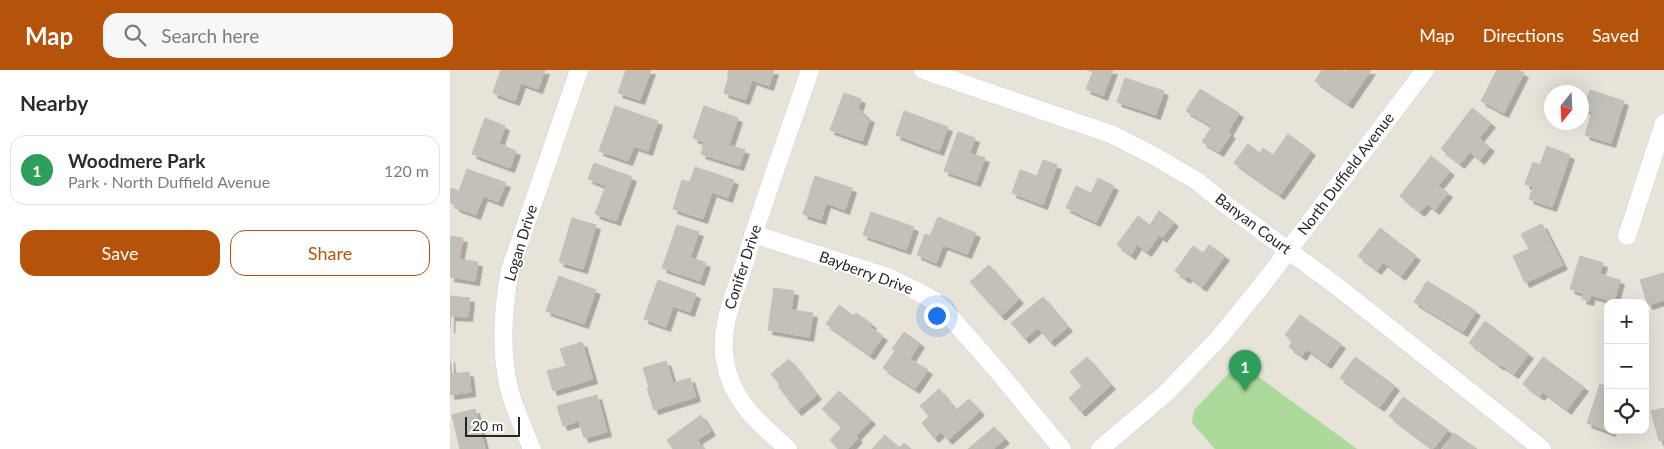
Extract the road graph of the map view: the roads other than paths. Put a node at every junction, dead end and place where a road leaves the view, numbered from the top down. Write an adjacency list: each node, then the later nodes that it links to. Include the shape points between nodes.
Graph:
1 (579, 70): 9 (street, Logan Drive, via 510,270 505,298 504,361 509,386)
2 (810, 70): 6 (street, Conifer Drive)
3 (923, 70): 8 (street, Banyan Court, via 1119,138 1197,181)
4 (1425, 70): 8 (street, North Duffield Avenue)
5 (1664, 123): 7 (street)
6 (753, 234): 10 (street, Conifer Drive, via 724,332 725,361 728,374 749,414); 11 (street, Bayberry Drive, via 888,277 933,300)
7 (1627, 236)
8 (1288, 250): 12 (street, North Duffield Avenue, via 1243,310 1199,359 1159,399); 13 (street, Banyan Court)
9 (532, 449)
10 (788, 449)
11 (1062, 449)
12 (1100, 449)
13 (1542, 449)

